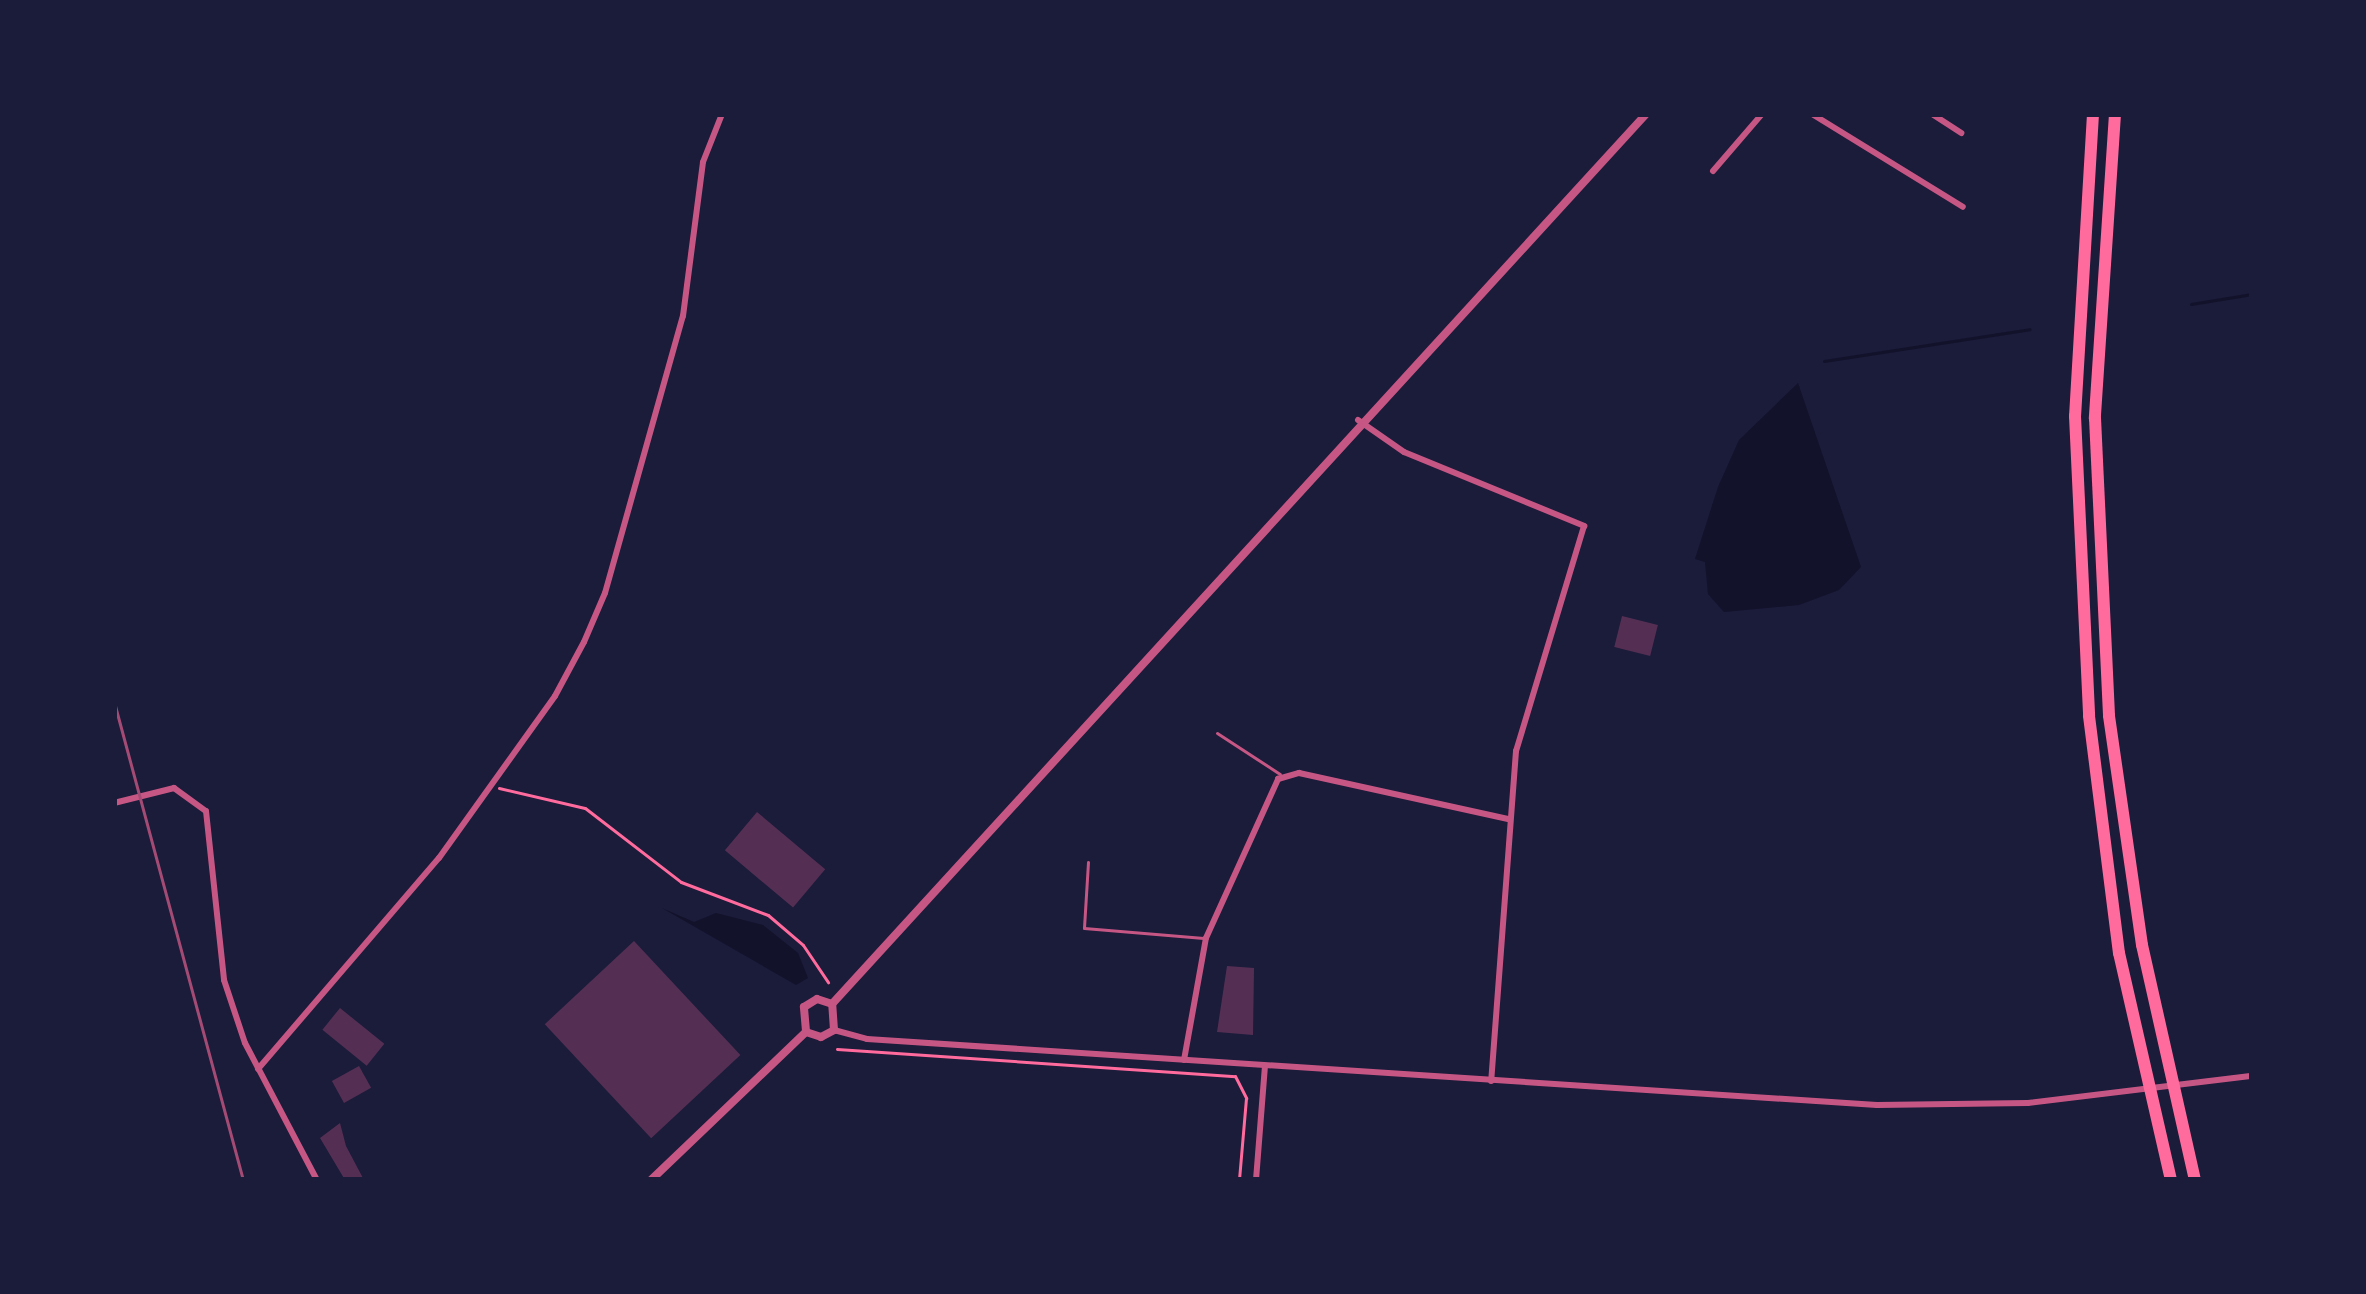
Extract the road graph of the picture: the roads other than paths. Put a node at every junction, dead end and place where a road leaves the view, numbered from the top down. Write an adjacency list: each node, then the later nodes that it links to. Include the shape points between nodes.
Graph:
1 (722, 114): 23 (street, via 703,162 683,316 605,593 556,696 440,858)
2 (1646, 114): 11 (street)
3 (1762, 114): 9 (street)
4 (1811, 114): 10 (street)
5 (1932, 114): 8 (street)
6 (2093, 114): 29 (highway, via 2075,416 2089,716 2119,953)
7 (2115, 114): 30 (highway, via 2095,418 2109,716 2142,945)
8 (1961, 133)
9 (1713, 171)
10 (1963, 207)
11 (1358, 420): 15 (street, via 1414,456 1582,520 1523,715); 18 (street)
12 (1217, 733): 13 (lane)
13 (1282, 776): 15 (street, via 1299,772); 17 (street, via 1237,857)
14 (114, 802): 23 (street, via 168,788 196,796 209,817 214,937)
15 (1508, 819): 25 (street)
16 (1088, 862): 17 (lane, via 1084,928)
17 (1206, 938): 21 (street)
18 (832, 1004): 19 (street); 20 (street, via 817,999 804,1006)
19 (834, 1030): 20 (street, via 821,1037); 21 (street)
20 (806, 1032): 27 (street)
21 (1184, 1060): 22 (street)
22 (1265, 1066): 25 (street); 28 (street)
23 (258, 1069): 26 (street)
24 (2252, 1076): 25 (street, via 1942,1107)
25 (1491, 1081)
26 (317, 1180)
27 (651, 1180)
28 (1256, 1180)
29 (2171, 1180)
30 (2195, 1180)

